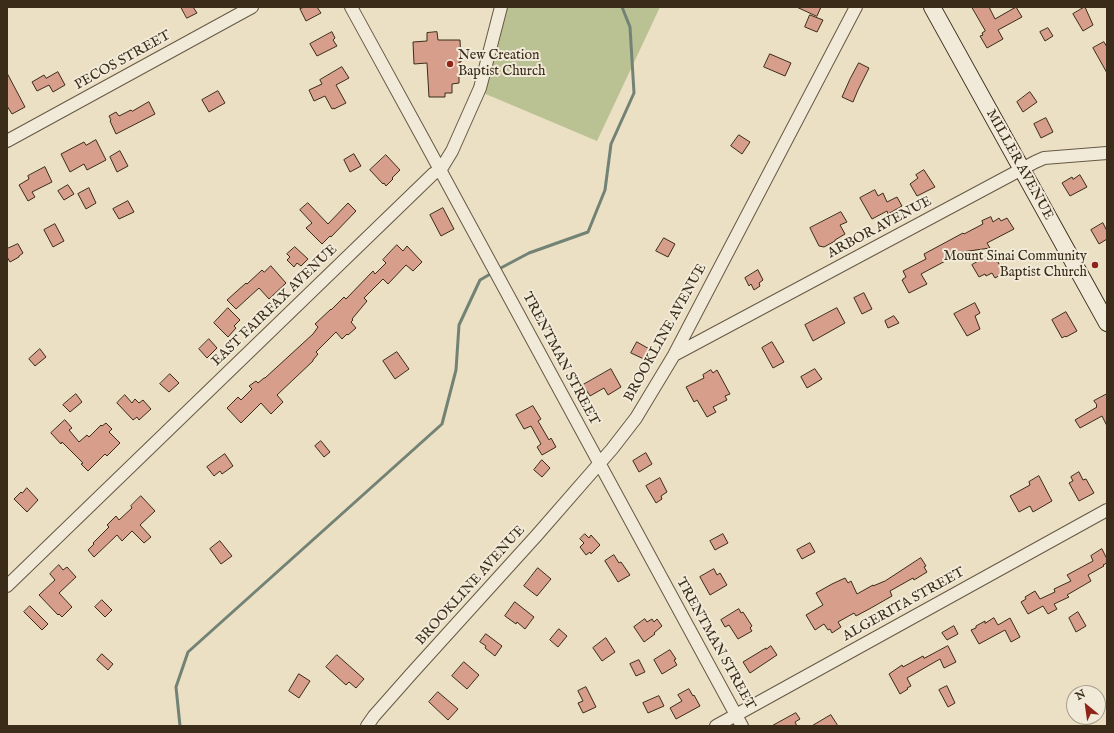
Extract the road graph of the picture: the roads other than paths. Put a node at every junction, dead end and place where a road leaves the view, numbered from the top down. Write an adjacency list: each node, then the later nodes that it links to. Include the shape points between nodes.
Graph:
1 (252, 7): 6 (street, PECOS STREET)
2 (351, 7): 8 (street, TRENTMAN STREET)
3 (501, 7): 8 (street, EAST FAIRFAX AVENUE, via 480,88)
4 (856, 7): 11 (street, BROOKLINE AVENUE)
5 (932, 7): 9 (main road, MILLER AVENUE)
6 (7, 141)
7 (1107, 153): 9 (street, ARBOR AVENUE, via 1044,158)
8 (441, 169): 12 (street, TRENTMAN STREET); 14 (street, EAST FAIRFAX AVENUE)
9 (1021, 169): 10 (main road, MILLER AVENUE); 11 (street, ARBOR AVENUE)
10 (1107, 323)
11 (674, 356): 12 (street, BROOKLINE AVENUE, via 636,418)
12 (599, 464): 15 (street, TRENTMAN STREET); 16 (street, BROOKLINE AVENUE)
13 (1107, 510): 15 (street, ALGERITA STREET)
14 (7, 586)
15 (736, 715): 17 (street, ALGERITA STREET); 18 (street, TRENTMAN STREET)
16 (367, 726)
17 (716, 726)
18 (742, 726)

